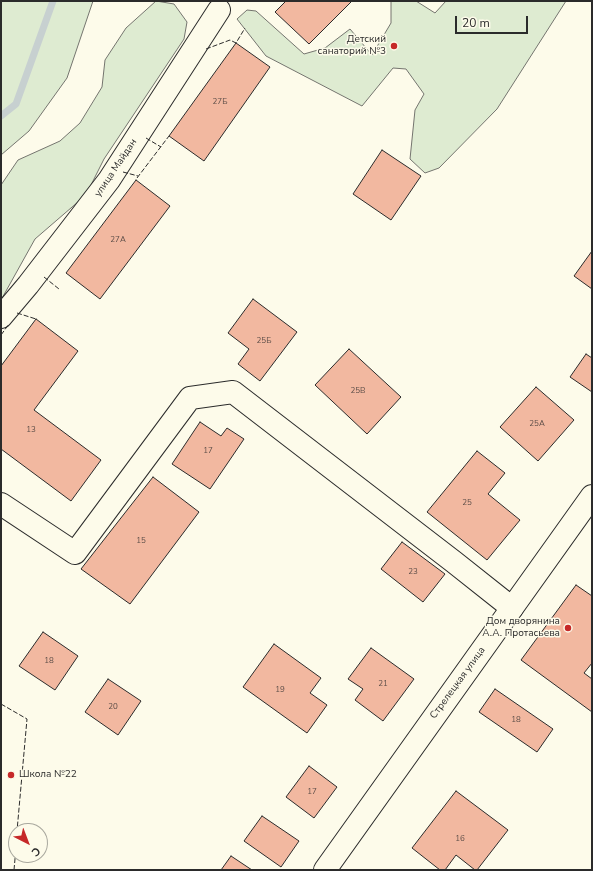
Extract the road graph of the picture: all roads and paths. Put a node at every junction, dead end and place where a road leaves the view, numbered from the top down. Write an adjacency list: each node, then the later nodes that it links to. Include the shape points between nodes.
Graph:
1 (219, 10): 2 (street, улица Майдан, via 109,180)
2 (1, 317)
3 (592, 496): 5 (street, Стрелецкая улица)
4 (1, 504): 5 (street, via 75,553 190,398 233,392)
5 (512, 608): 6 (street, Стрелецкая улица)
6 (324, 870)

